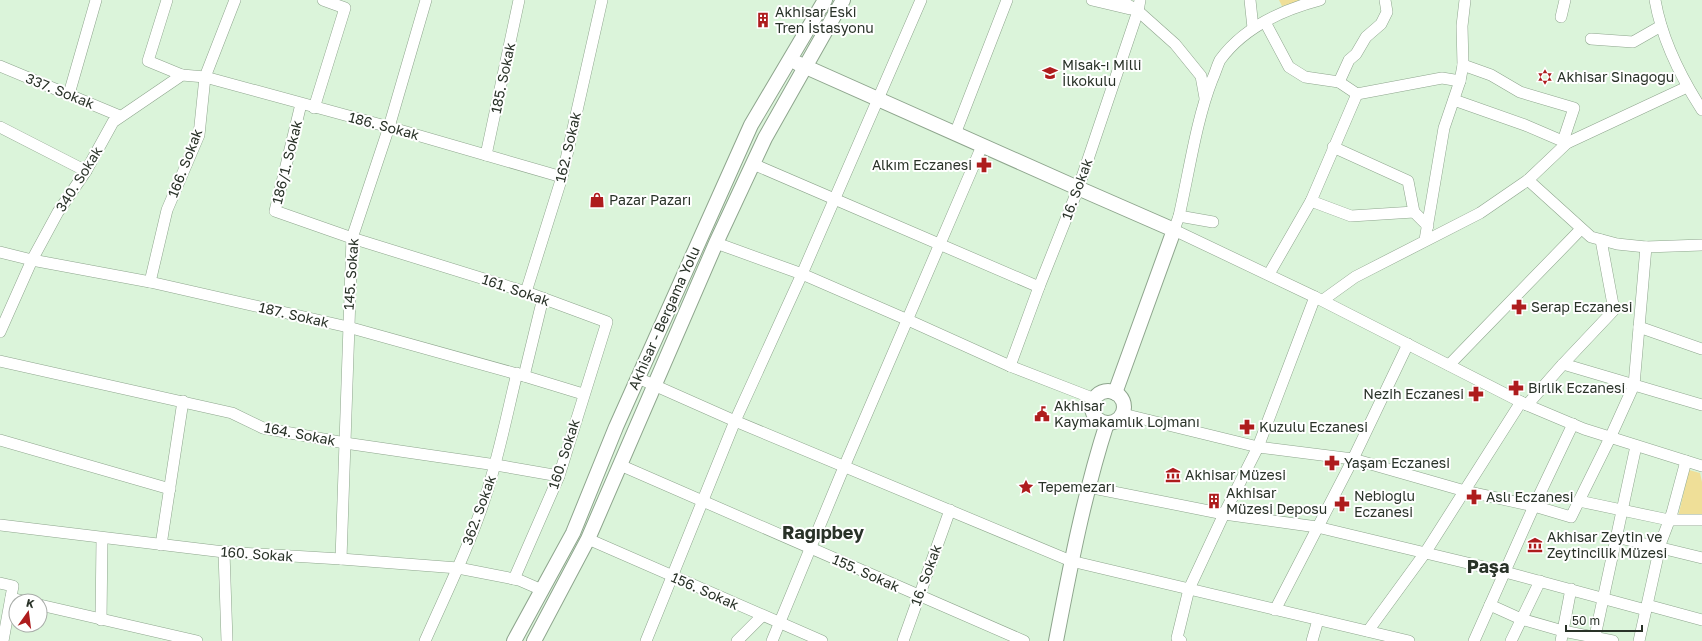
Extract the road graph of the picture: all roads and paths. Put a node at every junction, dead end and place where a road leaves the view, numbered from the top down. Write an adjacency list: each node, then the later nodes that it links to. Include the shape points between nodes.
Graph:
1 (96, 0): 35 (street)
2 (167, 0): 30 (street, via 148,61)
3 (235, 0): 31 (street, 166. Sokak)
4 (323, 0): 41 (street, via 345,8)
5 (426, 0): 45 (street, 145. Sokak)
6 (519, 0): 50 (street, 185. Sokak)
7 (602, 0): 53 (street, 162. Sokak)
8 (825, 0): 26 (main road, Akhisar - Bergama Yolu)
9 (843, 0): 29 (main road, Akhisar - Bergama Yolu)
10 (921, 0): 38 (street)
11 (1007, 0): 46 (street)
12 (1092, 0): 20 (street)
13 (1120, 0): 20 (street)
14 (1250, 0): 24 (street)
15 (1320, 0): 22 (street, via 1296,7)
16 (1385, 0): 33 (street, via 1387,12 1381,24 1366,37)
17 (1465, 0): 27 (street, via 1462,26)
18 (1565, 0): 21 (street)
19 (1655, 0): 23 (street)
20 (1139, 5): 37 (street, via 1176,44 1201,76); 55 (street, 16. Sokak)
21 (1561, 16)
22 (1265, 22): 24 (street); 33 (street, via 1289,67 1305,77)
23 (1661, 26): 25 (street, via 1633,42); 34 (street)
24 (1253, 28): 37 (street, via 1220,61)
25 (1591, 39)
26 (790, 59): 29 (main road); 91 (main road, Akhisar - Bergama Yolu, via 750,125)
27 (1463, 65): 32 (street); 47 (street, via 1491,76 1520,92 1574,108)
28 (0, 66): 35 (street, 337. Sokak)
29 (805, 68): 38 (main road); 51 (main road, Akhisar - Bergama Yolu)
30 (182, 75): 31 (street); 43 (street, 340. Sokak)
31 (205, 77): 40 (street, 186. Sokak); 75 (street, 166. Sokak, via 199,135 167,210)
32 (1460, 81): 36 (street, via 1442,78); 39 (street)
33 (1339, 82): 36 (street)
34 (1687, 87): 42 (street); 47 (street)
35 (69, 94): 43 (street, 337. Sokak)
36 (1357, 94): 49 (street)
37 (1205, 98): 59 (street)
38 (878, 100): 46 (main road); 56 (street)
39 (1454, 100): 47 (street); 61 (street, via 1444,128)
40 (301, 104): 41 (street, 186. Sokak); 64 (street, 186/1. Sokak, via 275,211)
41 (314, 108): 45 (street, 186. Sokak)
42 (1702, 110)
43 (120, 116): 52 (street, 340. Sokak, via 112,122)
44 (0, 127): 52 (street)
45 (389, 127): 50 (street, 186. Sokak); 64 (street, 145. Sokak)
46 (955, 134): 48 (main road)
47 (1565, 142): 54 (street)
48 (982, 146): 55 (main road); 68 (street)
49 (1333, 147): 57 (street); 58 (street, via 1408,180)
50 (486, 156): 53 (street, 186. Sokak)
51 (753, 164): 56 (street); 67 (main road, Akhisar - Bergama Yolu)
52 (86, 171): 72 (street, 340. Sokak, via 58,212)
53 (562, 176): 77 (street, 162. Sokak)
54 (1528, 180): 63 (street); 65 (street, via 1480,214)
55 (1078, 189): 62 (main road); 76 (street, 16. Sokak)
56 (835, 199): 68 (street); 73 (street)
57 (1311, 201): 58 (street, via 1351,216); 74 (street)
58 (1414, 212): 61 (street)
59 (1179, 216): 60 (street); 62 (street)
60 (1213, 222)
61 (1428, 226): 65 (street)
62 (1174, 230): 74 (street); 94 (main road)
63 (1581, 230): 66 (street); 89 (street)
64 (352, 238): 77 (street, 161. Sokak); 81 (street, 145. Sokak)
65 (1426, 240): 79 (street)
66 (1601, 240): 70 (street); 87 (street, via 1614,310)
67 (716, 243): 73 (street); 92 (main road, Akhisar - Bergama Yolu)
68 (940, 244): 76 (street); 80 (street)
69 (1702, 245): 70 (street)
70 (1646, 247): 82 (street)
71 (0, 252): 72 (street, 187. Sokak)
72 (32, 260): 75 (street, 187. Sokak); 83 (street, 340. Sokak)
73 (802, 274): 80 (street); 101 (street)
74 (1269, 274): 79 (street)
75 (150, 282): 81 (street, 187. Sokak)
76 (1039, 287): 88 (street, 16. Sokak)
77 (526, 292): 78 (street, 161. Sokak)
78 (543, 298): 90 (street, 362. Sokak); 95 (street, 161. Sokak, via 607,322)
79 (1319, 298): 84 (street); 108 (street)
80 (908, 320): 88 (street); 114 (street)
81 (348, 327): 90 (street, 187. Sokak); 106 (street, 145. Sokak)
82 (1638, 327): 85 (street); 93 (street)
83 (0, 332)
84 (1408, 344): 89 (street); 109 (street)
85 (1702, 349)
86 (0, 361): 97 (street, 164. Sokak)
87 (1563, 364): 93 (street); 98 (street)
88 (1010, 366): 96 (street)
89 (1449, 366): 98 (street)
90 (521, 374): 95 (street, 187. Sokak); 111 (street, 362. Sokak)
91 (638, 378): 92 (street); 148 (main road, Akhisar - Bergama Yolu, via 574,533)
92 (654, 385): 101 (street); 112 (main road, Akhisar - Bergama Yolu)
93 (1634, 385): 99 (street); 104 (street)
94 (1115, 393): 96 (main road, via 1101,393); 100 (main road, via 1124,404)
95 (584, 394): 115 (street, 160. Sokak)
96 (1095, 400): 102 (main road, via 1092,409 1094,414 1099,420)
97 (183, 401): 106 (street, 164. Sokak, via 232,413 263,428); 117 (street)
98 (1524, 404): 103 (street); 118 (street)
99 (1702, 405)
100 (1123, 414): 102 (main road, via 1117,421); 108 (street)
101 (735, 421): 114 (street); 119 (street)
102 (1107, 423): 116 (main road)
103 (1573, 424): 104 (street); 121 (street)
104 (1610, 438): 107 (street); 120 (street)
105 (0, 440): 117 (street)
106 (345, 443): 111 (street, 164. Sokak); 138 (street, 145. Sokak)
107 (1636, 446): 110 (street); 123 (street)
108 (1258, 447): 109 (street); 124 (street)
109 (1353, 459): 118 (street); 128 (street)
110 (1686, 461): 113 (street); 125 (street)
111 (496, 465): 115 (street, 164. Sokak); 140 (street, 362. Sokak)
112 (620, 465): 119 (street, 155. Sokak); 131 (main road, Akhisar - Bergama Yolu)
113 (1702, 466)
114 (844, 467): 122 (street); 134 (street)
115 (559, 476): 143 (street, 160. Sokak)
116 (1088, 487): 124 (street); 139 (main road)
117 (170, 489): 132 (street)
118 (1465, 491): 121 (street); 136 (street)
119 (704, 500): 134 (street, 155. Sokak); 142 (street)
120 (1579, 501): 121 (street, via 1571,517); 123 (street)
121 (1534, 506): 141 (street)
122 (950, 510): 139 (street); 150 (street, 16. Sokak)
123 (1621, 511): 125 (street); 129 (street)
124 (1224, 514): 128 (street); 146 (street)
125 (1669, 520): 126 (street); 133 (street)
126 (1702, 520)
127 (0, 525): 130 (street, 160. Sokak)
128 (1317, 528): 136 (street); 155 (street)
129 (1616, 537): 133 (street); 151 (street)
130 (102, 539): 132 (street, 160. Sokak); 159 (street)
131 (588, 539): 142 (street, 156. Sokak); 172 (main road, Akhisar - Bergama Yolu)
132 (161, 545): 135 (street, 160. Sokak)
133 (1660, 547): 137 (street); 154 (street)
134 (811, 549): 150 (street, 155. Sokak); 162 (street)
135 (224, 552): 138 (street, 160. Sokak); 169 (street)
136 (1425, 552): 141 (street); 163 (street)
137 (1702, 558)
138 (341, 559): 140 (street, 160. Sokak)
139 (1071, 562): 146 (street); 179 (main road)
140 (458, 568): 143 (street, 160. Sokak); 170 (street, 362. Sokak)
141 (1505, 572): 144 (street); 152 (street)
142 (673, 577): 157 (street, 156. Sokak); 173 (street)
143 (514, 579): 148 (street, 160. Sokak)
144 (1540, 581): 147 (street); 158 (street)
145 (0, 583): 149 (street, via 13,586)
146 (1188, 589): 155 (street); 180 (street, via 1177,638)
147 (1571, 589): 151 (street); 164 (street)
148 (542, 590): 171 (main road, Akhisar - Bergama Yolu)
149 (12, 593)
150 (919, 596): 177 (street, 16. Sokak); 178 (street, 155. Sokak)
151 (1603, 598): 154 (street); 166 (street)
152 (1490, 606): 158 (street); 183 (street)
153 (48, 607): 159 (street)
154 (1646, 608): 161 (street); 186 (street)
155 (1275, 610): 160 (street)
156 (8, 614): 167 (street)
157 (762, 616): 162 (street, 156. Sokak); 174 (street)
158 (1522, 619): 164 (street); 184 (street)
159 (101, 620): 165 (street)
160 (1318, 620): 163 (street); 181 (street)
161 (1702, 620)
162 (780, 623): 175 (street); 176 (street, 156. Sokak)
163 (1368, 631): 182 (street)
164 (1562, 636): 166 (street)
165 (176, 639): 168 (street)
166 (1595, 639): 185 (street)
167 (3, 641)
168 (197, 641)
169 (227, 641)
170 (425, 641)
171 (514, 641)
172 (534, 641)
173 (646, 641)
174 (737, 641)
175 (772, 641)
176 (822, 641)
177 (903, 641)
178 (1024, 641)
179 (1056, 641)
180 (1181, 641)
181 (1312, 641)
182 (1409, 641)
183 (1474, 641)
184 (1511, 641)
185 (1613, 641)
186 (1639, 641)

